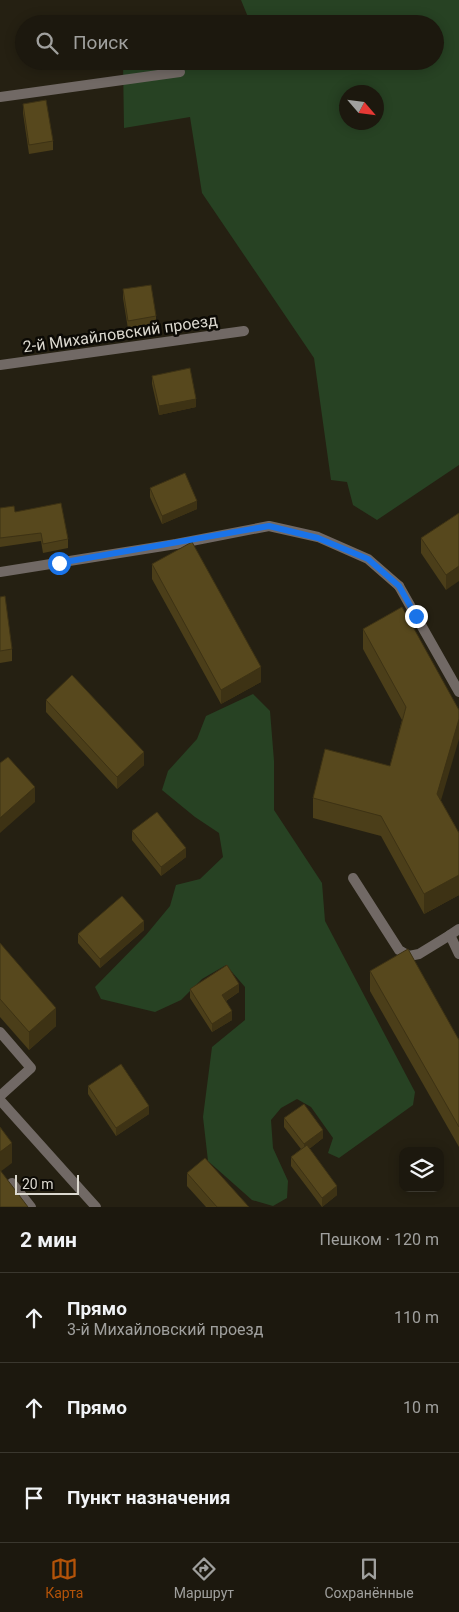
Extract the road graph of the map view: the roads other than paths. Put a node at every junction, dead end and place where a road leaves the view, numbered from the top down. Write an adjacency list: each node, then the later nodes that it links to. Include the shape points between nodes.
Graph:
1 (180, 72): 2 (street)
2 (0, 97)
3 (244, 331): 4 (street, 2-й Михайловский проезд)
4 (0, 365)
5 (0, 572): 6 (street, via 269,526 318,538 368,559 399,586)
6 (459, 692)
7 (353, 878): 9 (street, via 398,950 409,956 419,954)
8 (459, 929): 9 (street)
9 (450, 935): 10 (street)
10 (459, 954)
11 (0, 1032): 12 (street, via 31,1068)
12 (0, 1096)
13 (0, 1100): 16 (street)
14 (12, 1182): 15 (street)
15 (31, 1207)
16 (96, 1207)

